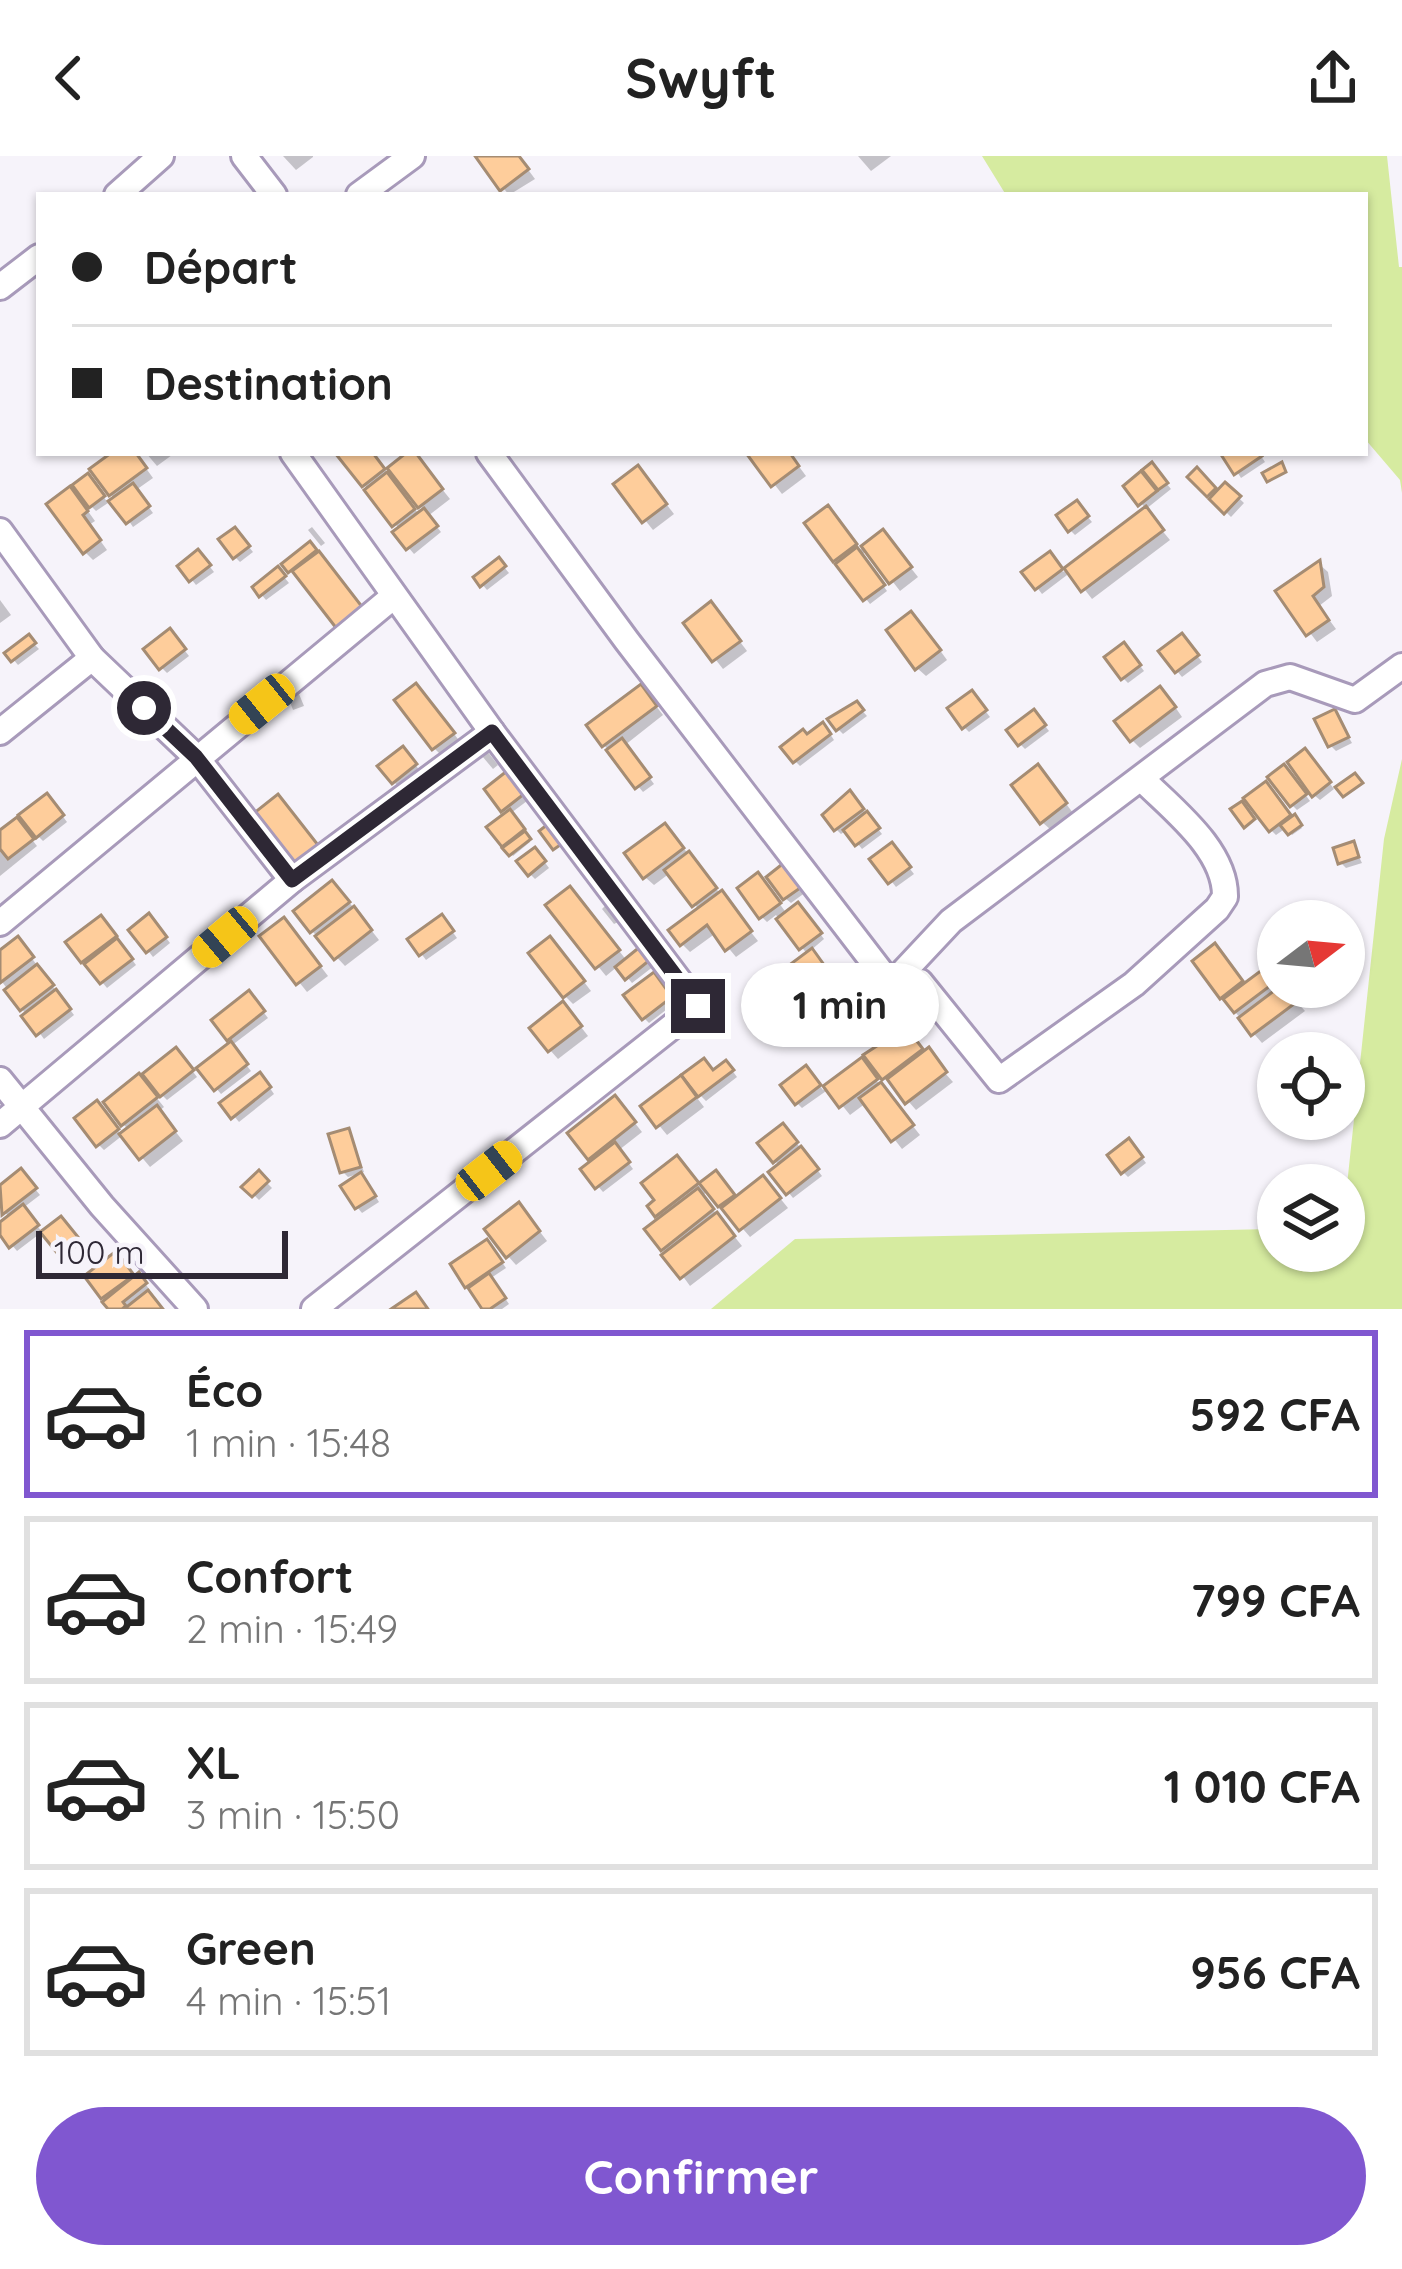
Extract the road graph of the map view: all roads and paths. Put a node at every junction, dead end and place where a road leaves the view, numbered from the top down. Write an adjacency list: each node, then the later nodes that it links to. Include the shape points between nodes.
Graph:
1 (161, 156): 4 (street)
2 (244, 156): 5 (street)
3 (412, 156): 6 (street)
4 (120, 192)
5 (272, 192)
6 (363, 192)
7 (36, 259): 8 (street)
8 (0, 287)
9 (294, 456): 12 (street)
10 (491, 456): 21 (street)
11 (0, 531): 13 (street)
12 (394, 596): 15 (street); 17 (street)
13 (92, 658): 16 (street); 17 (street)
14 (1402, 666): 18 (street, via 1355,700 1290,677 1265,684)
15 (492, 732): 19 (street); 26 (street, via 698,1006)
16 (0, 733)
17 (196, 757): 19 (street); 20 (street)
18 (1143, 779): 21 (street, via 951,921); 21 (street, via 1219,866 1225,897 1134,984 999,1080 920,982)
19 (292, 880): 23 (street)
20 (0, 923)
21 (891, 985)
22 (0, 1080): 23 (street)
23 (22, 1108): 24 (street); 25 (street)
24 (0, 1125)
25 (195, 1309)
26 (314, 1309)

